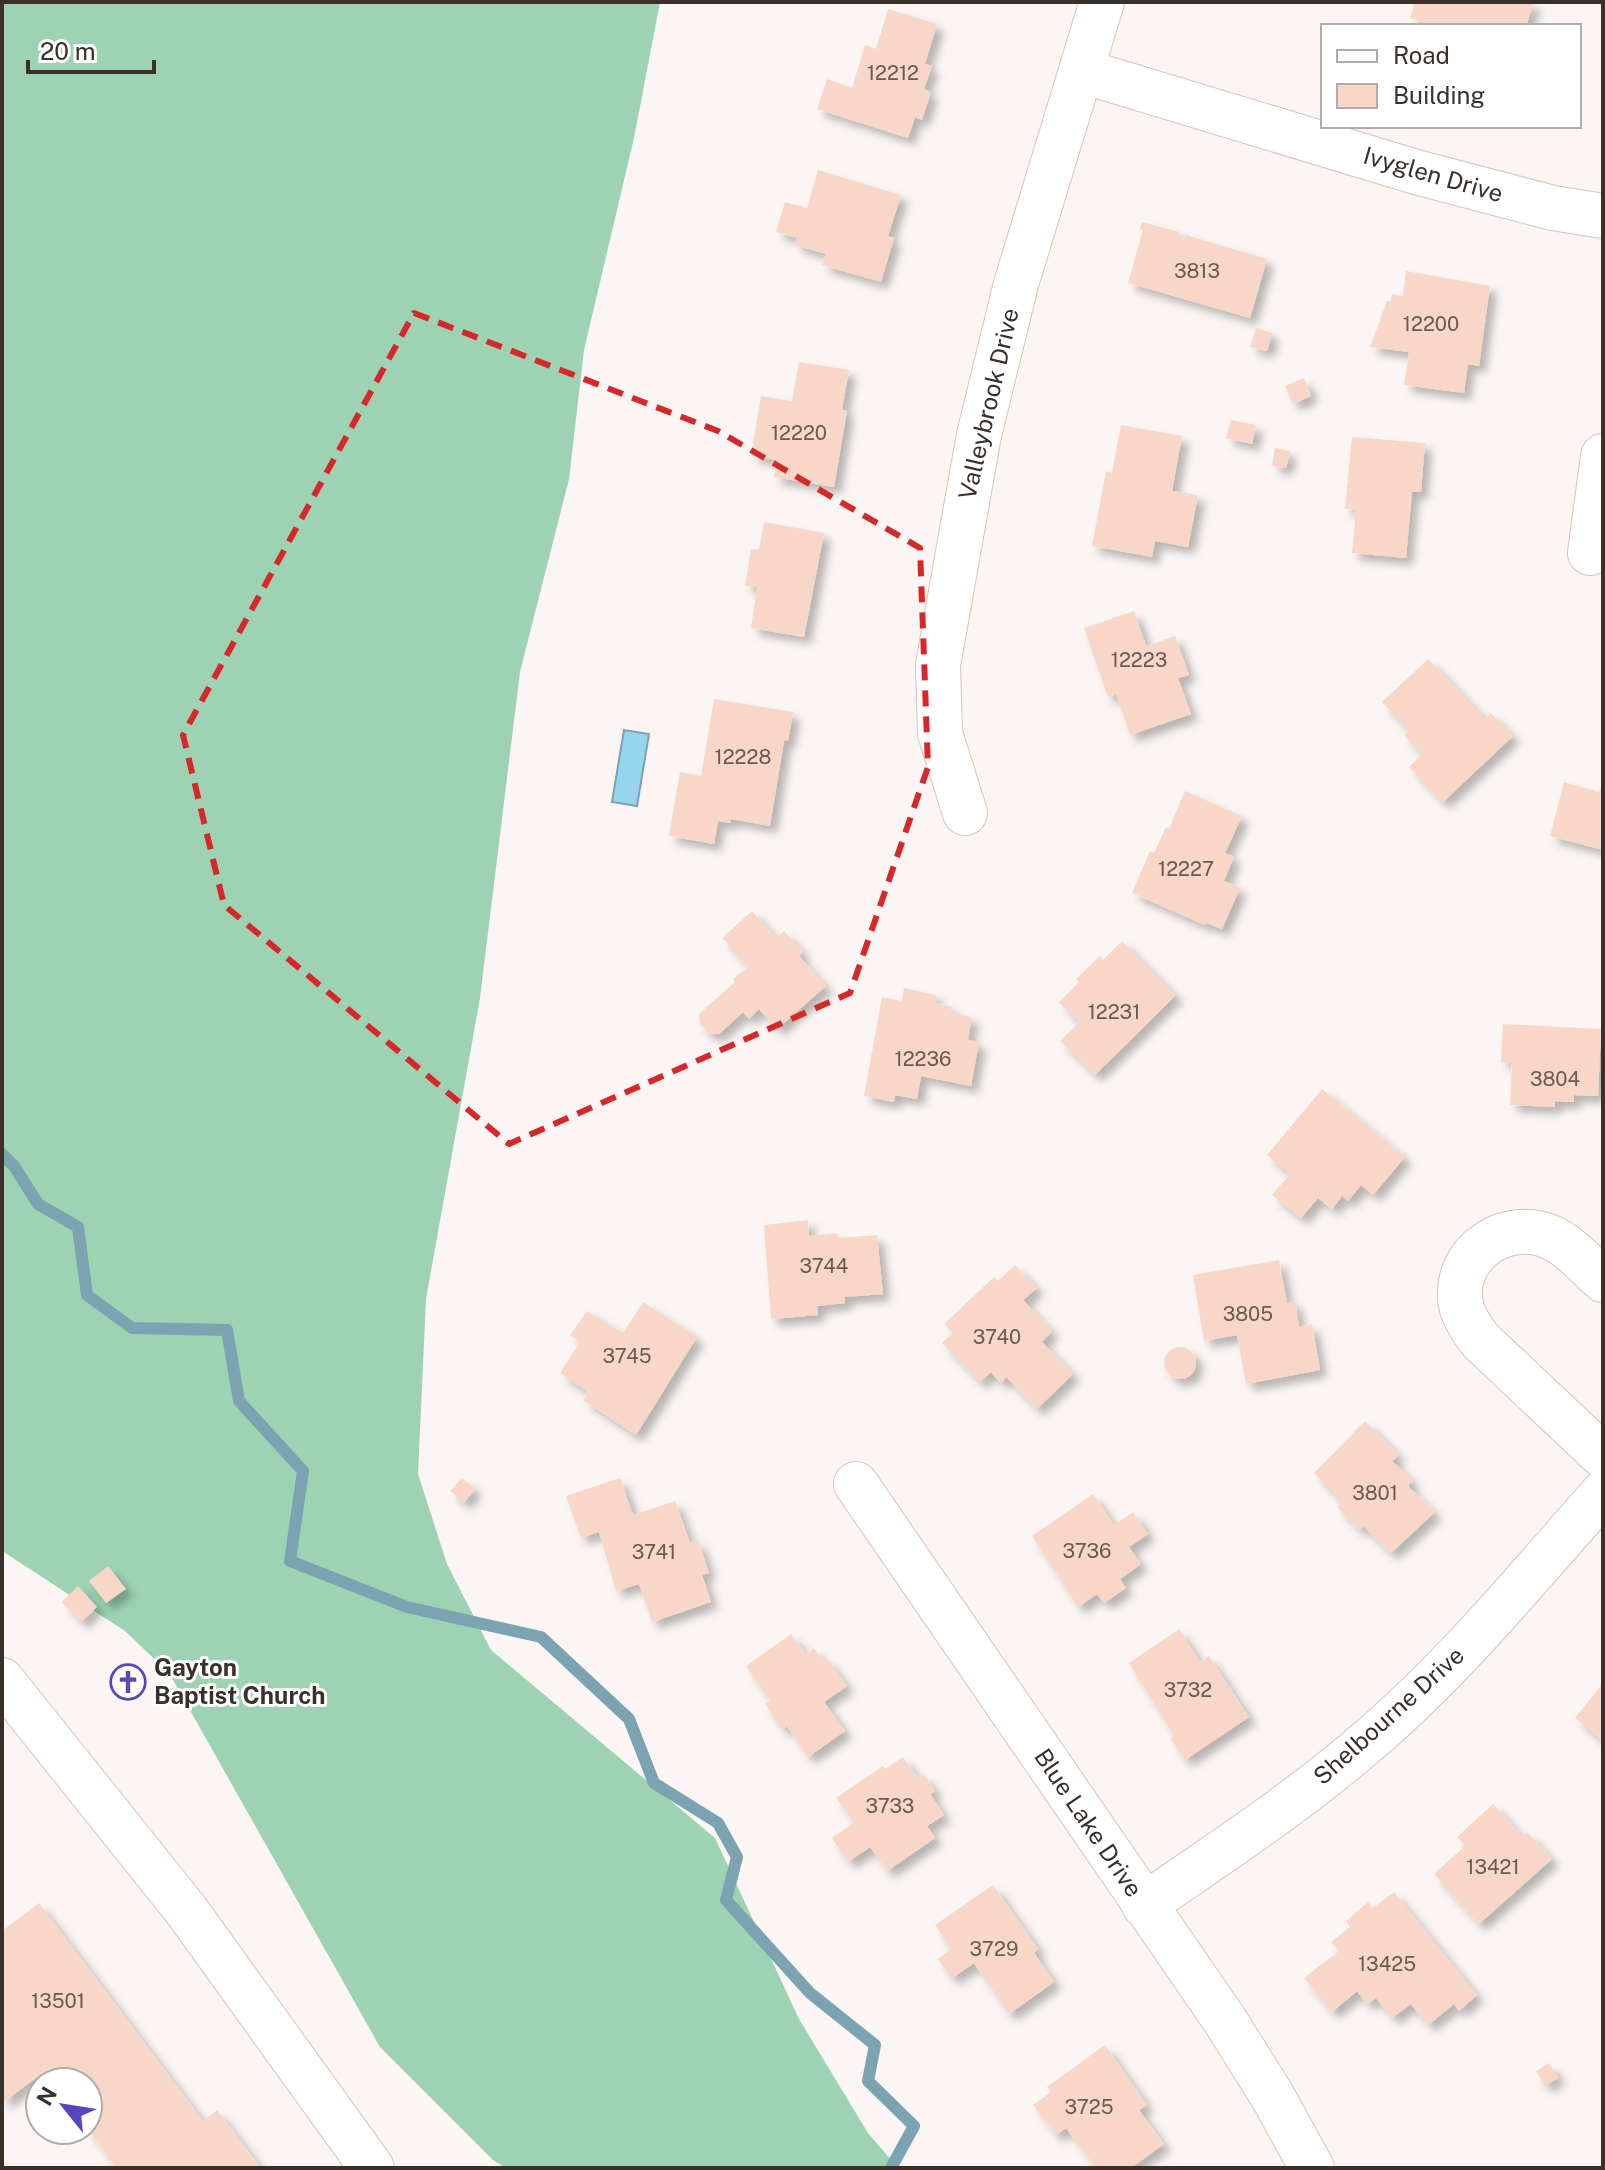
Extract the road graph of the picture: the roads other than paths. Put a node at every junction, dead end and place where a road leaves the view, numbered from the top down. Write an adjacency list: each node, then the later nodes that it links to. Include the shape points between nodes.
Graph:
1 (1102, 2): 2 (street, Valleybrook Drive)
2 (1082, 71): 3 (street, Ivyglen Drive, via 1416,172); 6 (street, Valleybrook Drive, via 1016,284 983,420 938,665 940,733)
3 (1603, 216)
4 (1603, 456): 5 (street)
5 (1590, 553)
6 (965, 813)
7 (1603, 1280): 8 (street, via 1565,1246 1530,1231 1491,1239 1476,1251 1460,1287 1462,1307 1481,1341)
8 (1603, 1456)
9 (856, 1484): 12 (street, Blue Lake Drive)
10 (1603, 1493): 12 (street, Shelbourne Drive, via 1446,1669 1375,1736 1281,1812)
11 (2, 1680): 13 (street, via 186,1910)
12 (1144, 1905): 14 (street, Blue Lake Drive, via 1226,2022)
13 (372, 2168)
14 (1312, 2168)

